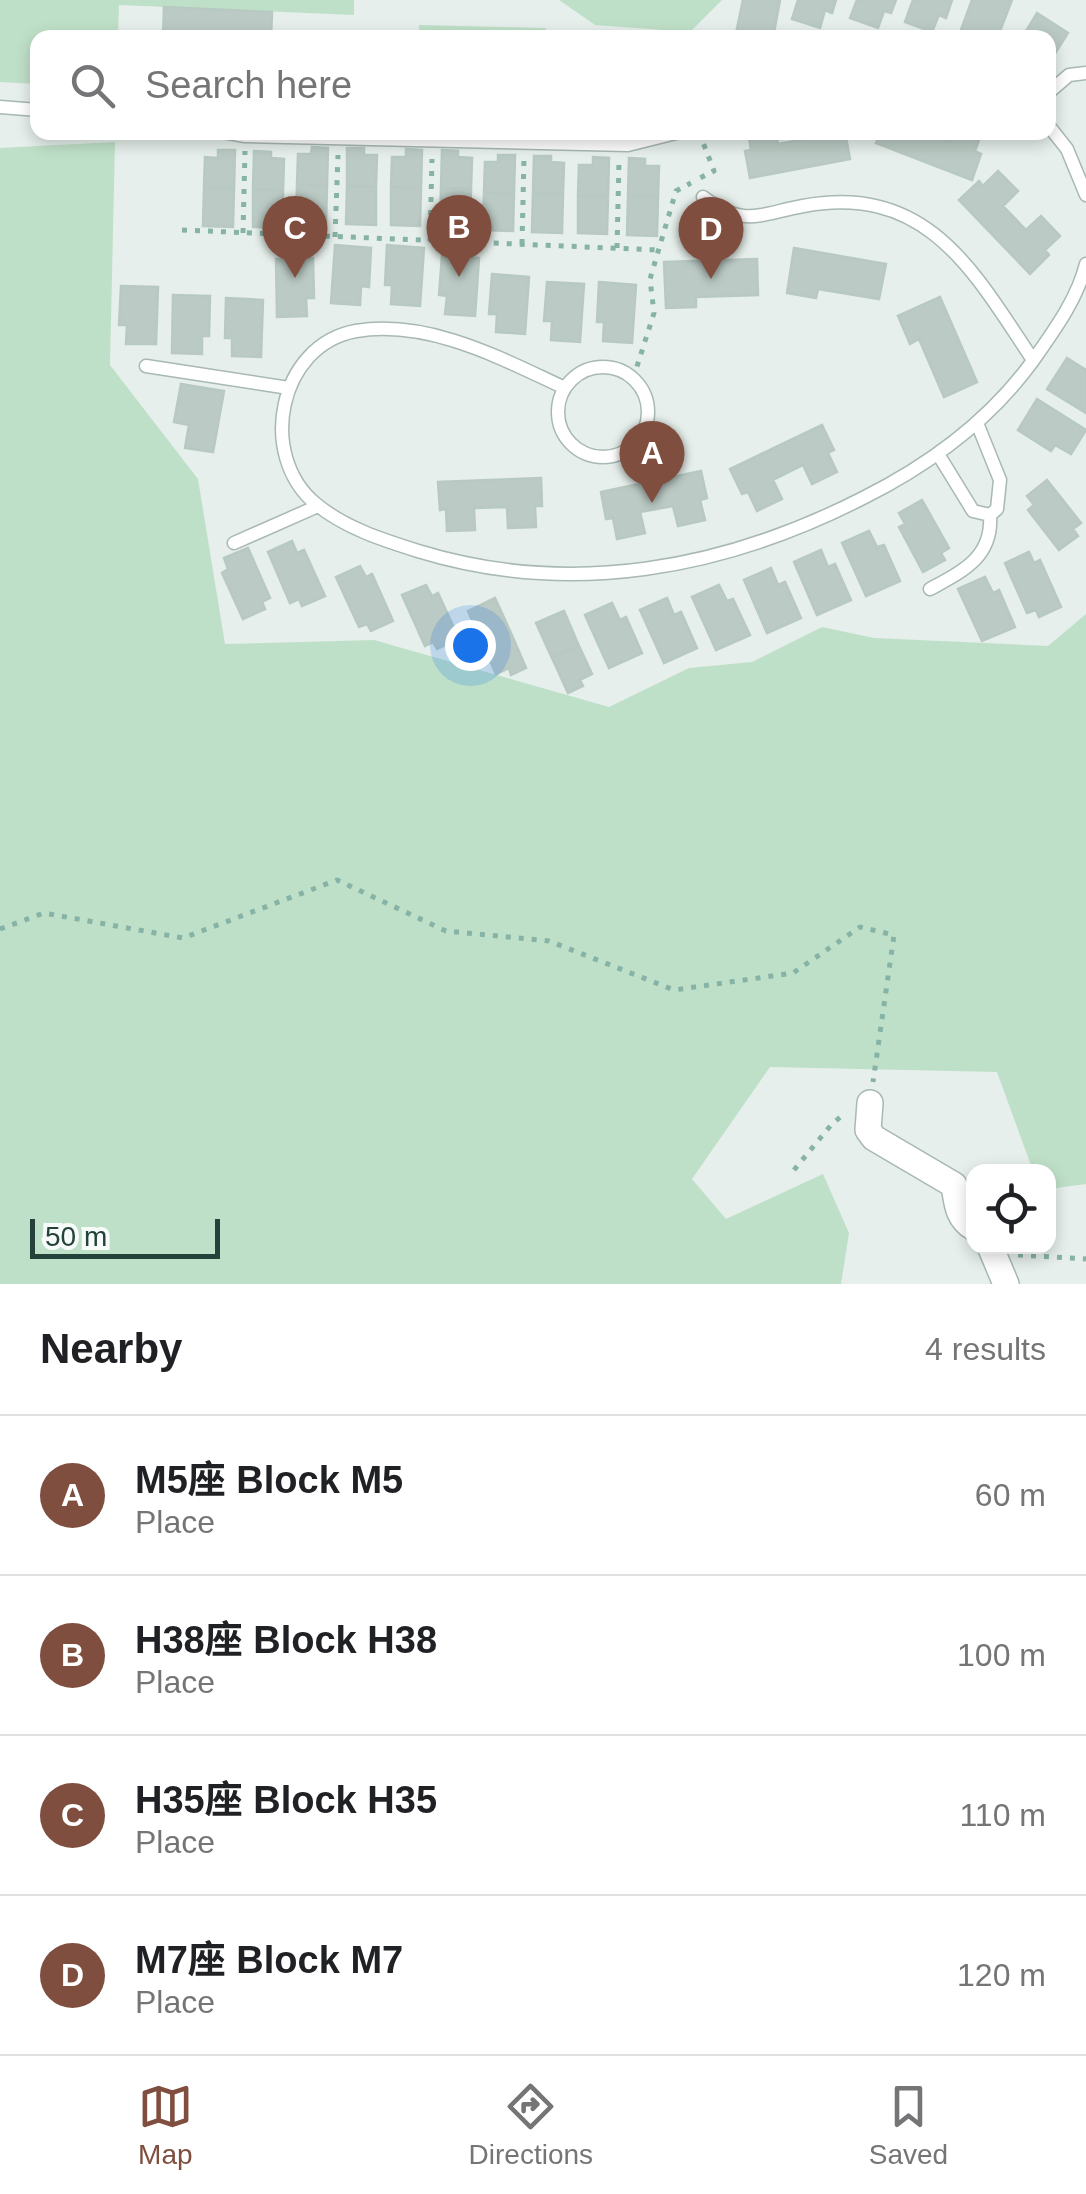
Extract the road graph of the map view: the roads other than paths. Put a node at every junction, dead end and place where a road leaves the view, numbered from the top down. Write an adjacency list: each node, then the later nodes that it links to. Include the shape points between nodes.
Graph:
1 (1086, 74): 2 (lane, via 1068,75)
2 (1056, 85)
3 (0, 107): 4 (lane)
4 (30, 109)
5 (1056, 135): 8 (lane)
6 (432, 140): 7 (lane, via 619,145)
7 (642, 140)
8 (1082, 170): 9 (lane)
9 (1086, 195)
10 (702, 196): 12 (lane, via 743,216 848,203 920,224 960,256)
11 (1086, 264): 12 (lane)
12 (1033, 360): 16 (lane)
13 (146, 366): 14 (lane)
14 (288, 388): 15 (lane, via 328,342 388,331 456,342); 18 (lane, via 283,448 293,476)
15 (564, 388): 15 (lane, via 596,368 634,379 647,404 645,427 620,454 580,450 558,416)
16 (977, 422): 17 (lane); 19 (lane, via 1000,480 998,509)
17 (938, 454): 18 (lane, via 780,538 696,562 610,573 458,561 395,544); 19 (lane, via 973,512)
18 (318, 506): 20 (lane)
19 (990, 514): 21 (lane, via 989,540 975,562)
20 (234, 543)
21 (930, 589)
22 (869, 1110): 23 (street, via 874,1138 954,1184)
23 (966, 1223)
24 (995, 1254): 25 (street)
25 (1006, 1284)

